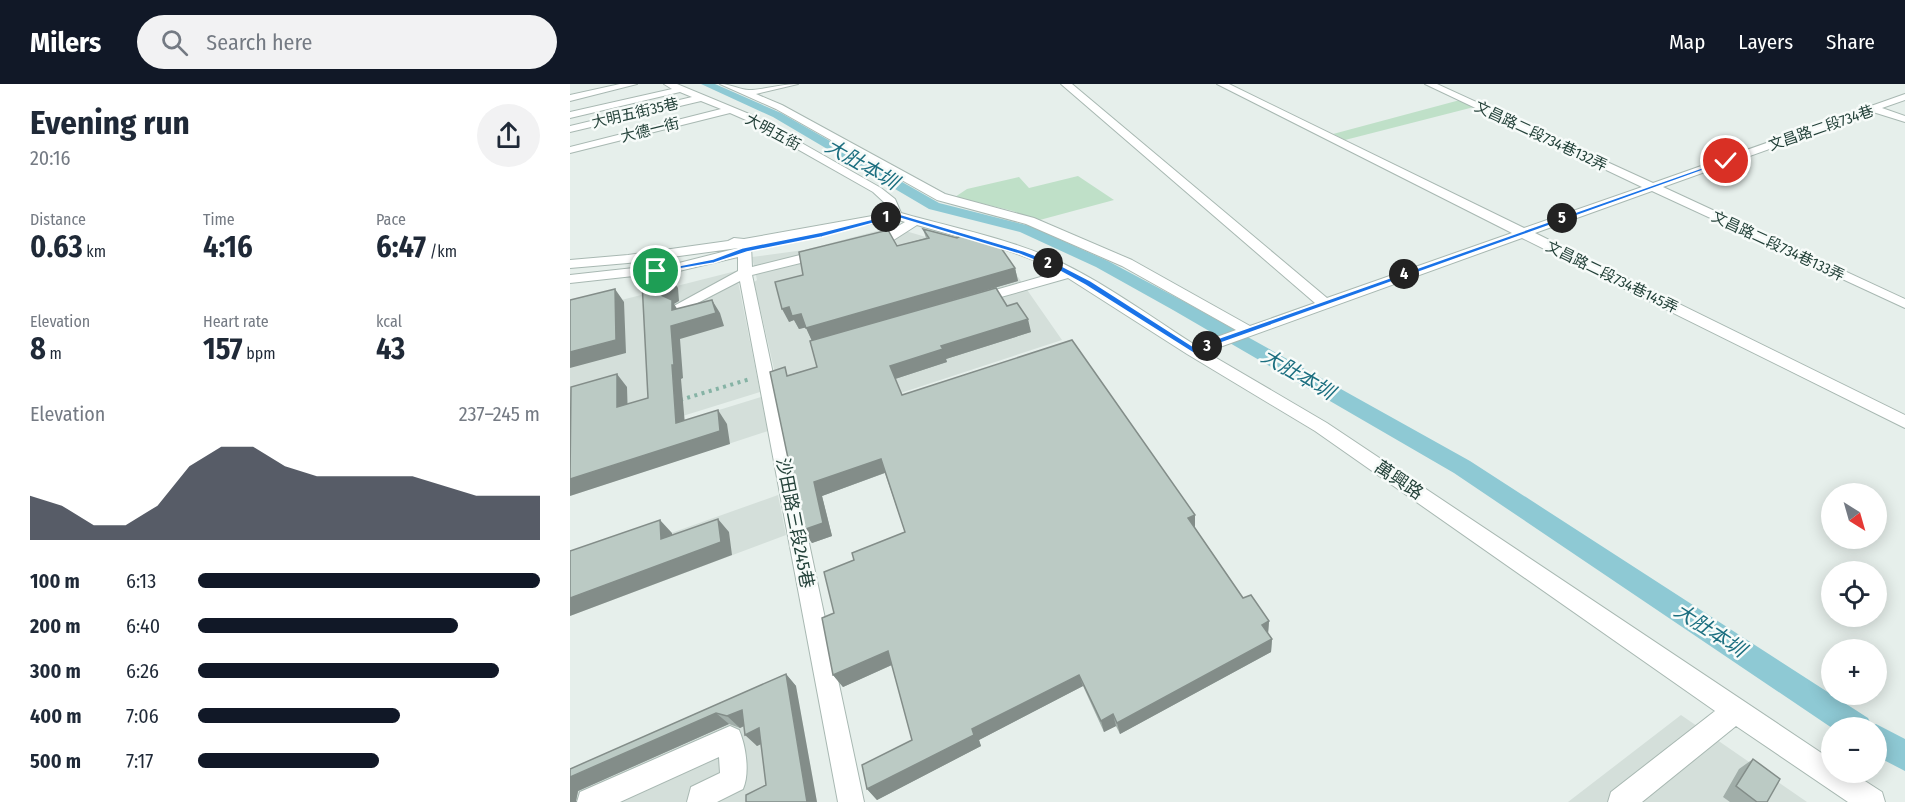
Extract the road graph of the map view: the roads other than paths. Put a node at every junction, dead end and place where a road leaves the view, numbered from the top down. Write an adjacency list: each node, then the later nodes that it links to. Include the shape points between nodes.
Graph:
1 (632, 84): 11 (street)
2 (669, 84): 8 (street, 大明五街)
3 (725, 84): 9 (street)
4 (793, 84): 9 (street)
5 (1066, 84): 33 (street)
6 (1222, 84): 21 (street, 文昌路二段734巷145弄)
7 (1430, 84): 19 (street, 文昌路二段734巷132弄)
8 (682, 89): 12 (street, 大明五街); 15 (street)
9 (747, 93): 36 (street, via 940,197 1040,226 1127,263)
10 (1905, 97): 13 (street, 文昌路二段734巷)
11 (570, 98)
12 (701, 98): 14 (street, 大明五街); 17 (street, 大明五街35巷)
13 (1874, 109): 16 (street); 19 (street, 文昌路二段734巷)
14 (730, 110): 18 (street, 大德一街); 20 (street, 大明五街, via 877,190 891,202)
15 (570, 115)
16 (1905, 119)
17 (570, 129)
18 (570, 150)
19 (1652, 187): 21 (street, 文昌路二段734巷); 34 (street, 文昌路二段734巷133弄)
20 (895, 224): 22 (street); 23 (street); 30 (street, 萬興路, via 1022,252)
21 (1521, 232): 33 (street, 文昌路二段734巷); 38 (street, 文昌路二段734巷145弄)
22 (856, 245)
23 (745, 246): 25 (street); 26 (street, via 724,242); 29 (street, 沙田路三段245巷); 31 (street, via 714,261)
24 (835, 250): 29 (street)
25 (712, 251): 27 (street); 28 (street)
26 (570, 258)
27 (570, 264)
28 (570, 272)
29 (746, 273): 35 (street); 42 (street, 沙田路三段245巷)
30 (1069, 273): 32 (street); 37 (street, 萬興路)
31 (570, 279)
32 (966, 303)
33 (1324, 303): 36 (street, 文昌路二段734巷)
34 (1905, 304)
35 (679, 307)
36 (1248, 331): 37 (street, 文昌路二段734巷)
37 (1193, 351): 39 (street, 萬興路, via 1321,427)
38 (1905, 422)
39 (1735, 711): 43 (street); 44 (street, 萬興路)
40 (590, 802): 41 (street, via 730,739 734,780 700,796)
41 (700, 802)
42 (851, 802)
43 (1622, 802)
44 (1872, 802)

